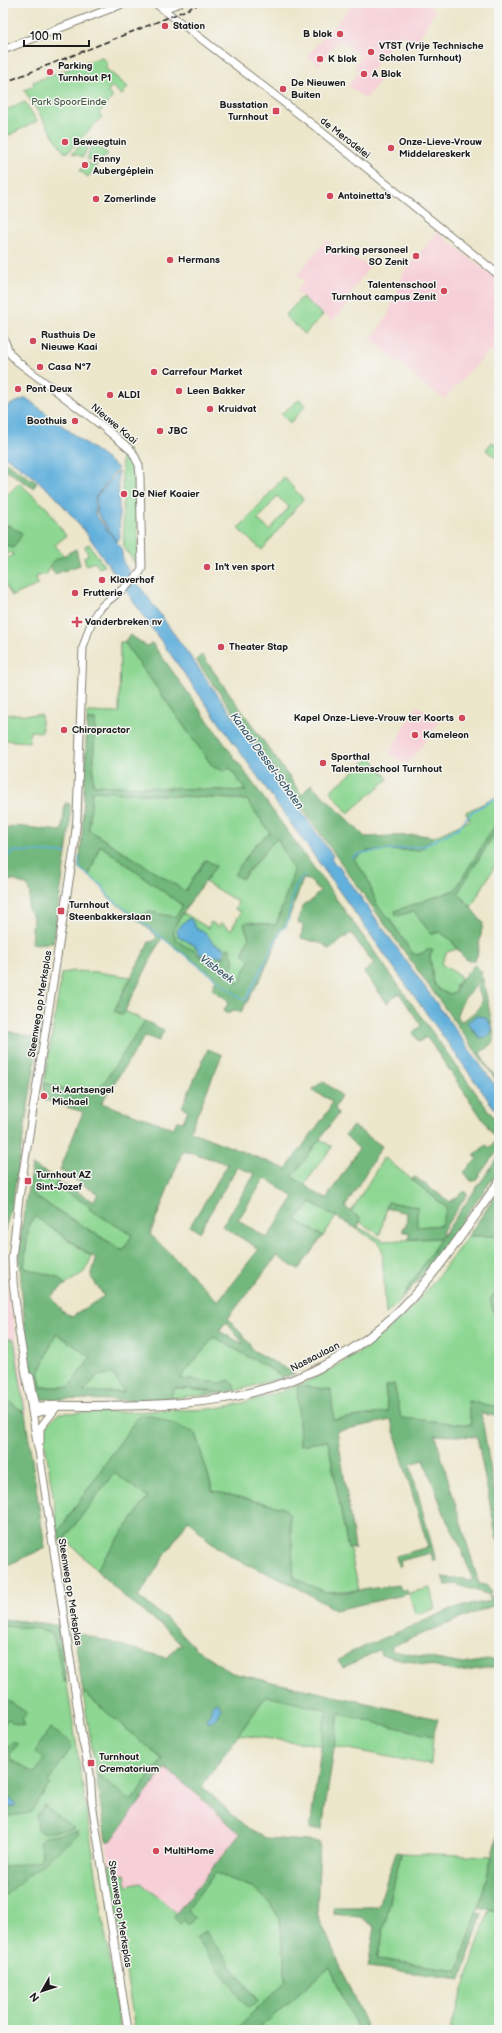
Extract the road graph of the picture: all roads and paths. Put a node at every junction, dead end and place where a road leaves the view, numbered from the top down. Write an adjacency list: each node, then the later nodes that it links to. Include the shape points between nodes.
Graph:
1 (125, 3): 5 (street)
2 (155, 3): 4 (street, de Merodelei)
3 (180, 3): 4 (street)
4 (164, 5): 6 (street, de Merodelei, via 178,20)
5 (3, 50)
6 (499, 275)
7 (3, 337): 8 (street, Nieuwe Kaai, via 7,348 18,362 132,451 139,465 140,477 143,565)
8 (140, 573): 10 (street, Steenweg op Merksplas, via 122,588 110,593 91,614 83,632 76,830 12,1258 12,1282)
9 (499, 1182): 13 (main road, Nassaulaan, via 436,1267 401,1309 362,1341 319,1368 266,1390 217,1400 155,1405)
10 (24, 1364): 11 (street, Steenweg op Merksplas); 15 (street, Steenweg op Merksplas)
11 (35, 1398): 12 (street); 15 (street, Steenweg op Merksplas)
12 (45, 1406): 13 (main road, Nassaulaan); 15 (main road, Nassaulaan)
13 (66, 1406): 14 (main road, Nassaulaan)
14 (55, 1409): 15 (main road, Nassaulaan); 16 (street, via 40,1428)
15 (35, 1410): 16 (street)
16 (38, 1451): 17 (street, Steenweg op Merksplas, via 86,1774)
17 (128, 2030)

